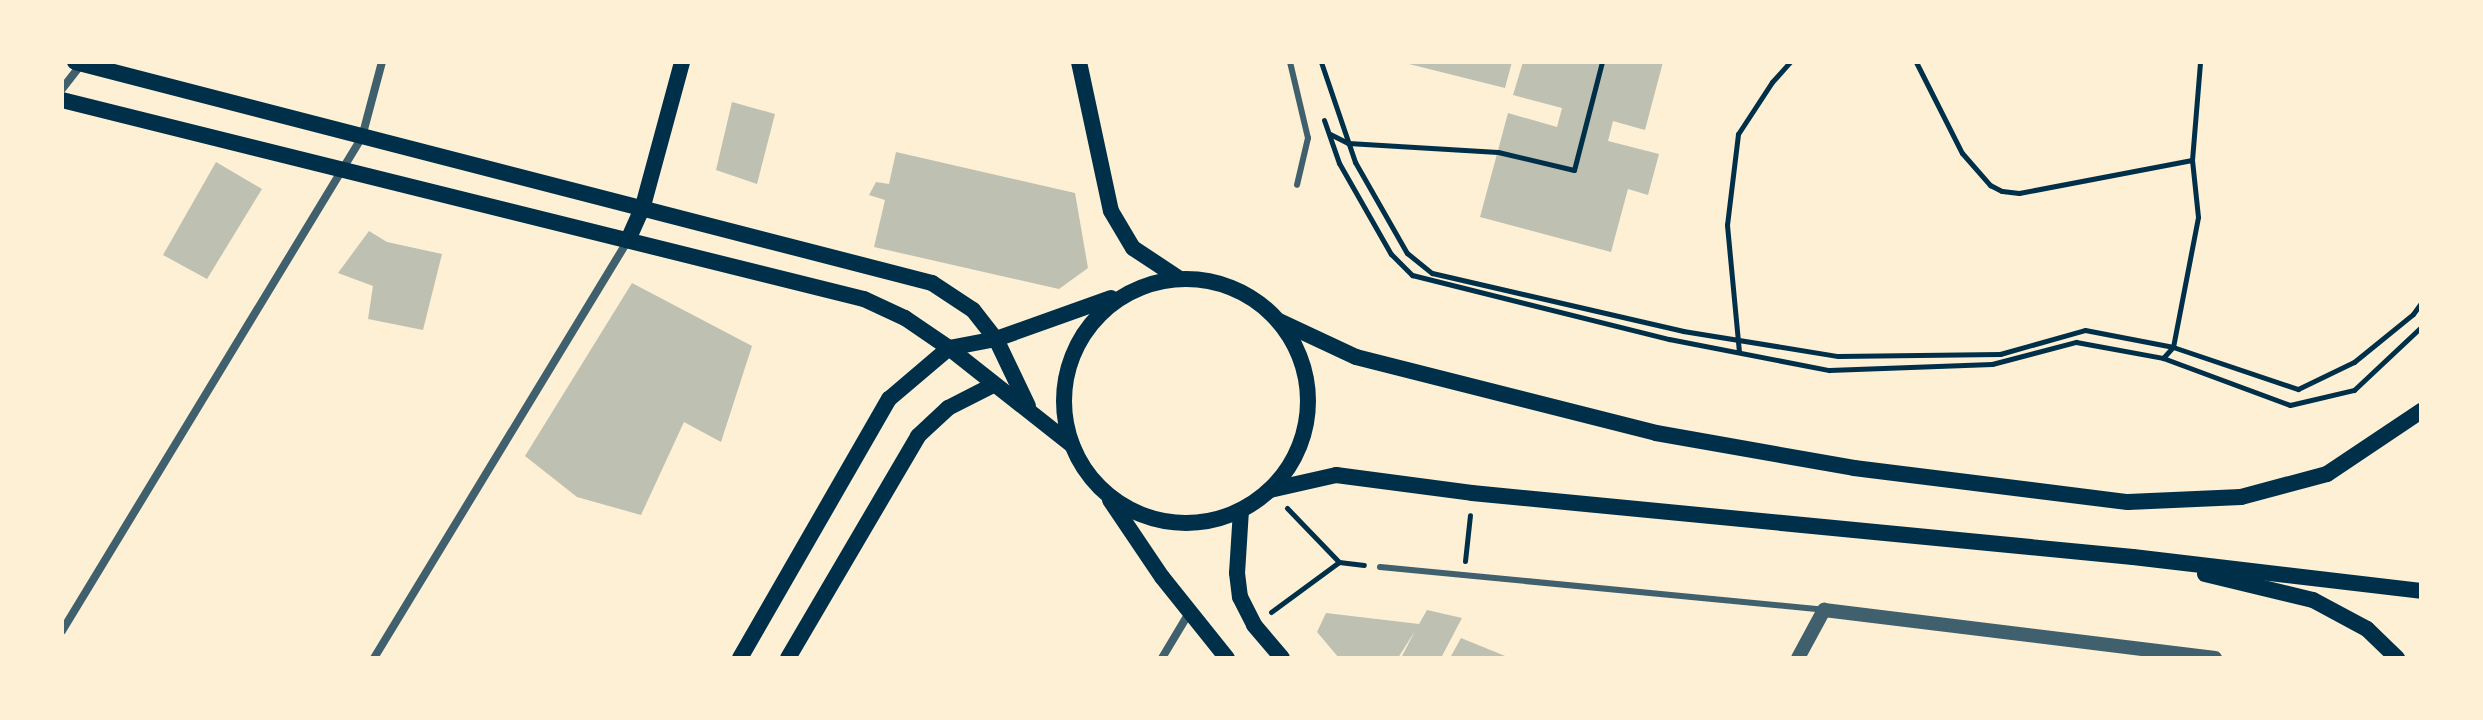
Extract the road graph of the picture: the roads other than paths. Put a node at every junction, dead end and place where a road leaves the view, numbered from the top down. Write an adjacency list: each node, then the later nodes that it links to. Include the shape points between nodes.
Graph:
1 (382, 62): 8 (street)
2 (682, 62): 11 (main road)
3 (1079, 62): 13 (main road, via 1111,211 1133,248)
4 (1290, 62): 10 (lane, via 1308,138)
5 (80, 63): 6 (street); 8 (main road)
6 (62, 89)
7 (62, 100): 9 (main road)
8 (362, 137): 9 (street); 11 (main road)
9 (340, 171): 12 (main road); 30 (street)
10 (1297, 185)
11 (643, 206): 12 (main road); 16 (main road, via 932,283 973,310)
12 (628, 240): 17 (main road, via 864,299 905,318); 32 (street)
13 (1180, 279): 14 (main road); 15 (main road, via 1217,282 1251,297)
14 (1131, 291): 16 (main road); 21 (main road, via 1101,312 1074,352 1066,374 1064,410)
15 (1279, 321): 20 (main road, via 1356,357 1656,433 1854,468 2128,502 2241,497 2327,474); 22 (main road, via 1299,352 1308,389 1306,426 1293,460)
16 (996, 339): 17 (main road); 19 (main road)
17 (949, 348): 18 (main road); 33 (main road, via 889,399)
18 (993, 385): 19 (main road); 34 (main road, via 948,408 918,436)
19 (1028, 408): 21 (main road)
20 (2421, 411)
21 (1072, 445): 23 (main road)
22 (1270, 490): 24 (main road); 25 (main road, via 1336,475)
23 (1104, 492): 24 (main road, via 1135,512 1170,522 1206,521); 29 (main road)
24 (1241, 510): 37 (main road, via 1240,597 1254,625)
25 (2133, 557): 27 (main road); 40 (main road, via 2313,600 2367,629)
26 (1380, 567): 28 (lane)
27 (2421, 591)
28 (1824, 610): 31 (street); 38 (street)
29 (1189, 613): 35 (street); 36 (main road)
30 (62, 631)
31 (2173, 656): 39 (street)
32 (374, 658)
33 (740, 658)
34 (788, 658)
35 (1162, 658)
36 (1227, 658)
37 (1282, 658)
38 (1798, 658)
39 (2215, 658)
40 (2397, 658)

